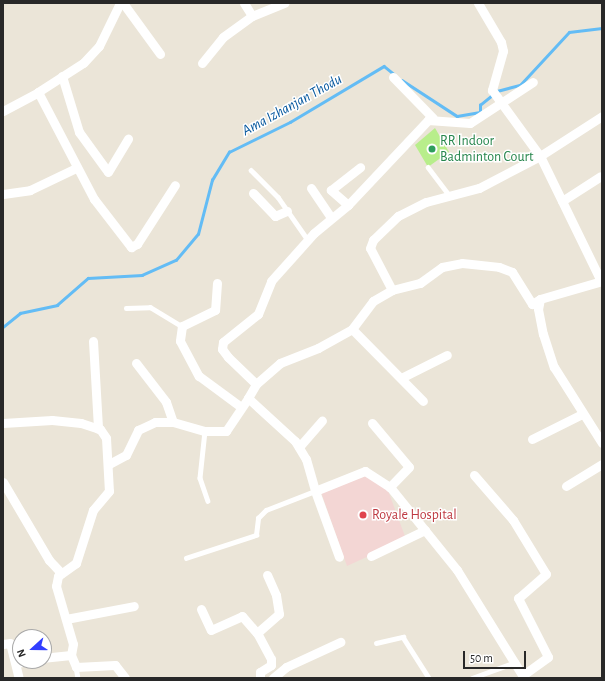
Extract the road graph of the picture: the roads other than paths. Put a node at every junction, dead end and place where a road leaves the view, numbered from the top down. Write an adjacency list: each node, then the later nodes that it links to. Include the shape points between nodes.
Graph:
1 (121, 3): 6 (street); 8 (street, via 98,46)
2 (244, 3): 5 (street)
3 (284, 3): 5 (street)
4 (478, 3): 12 (street, via 502,42 503,51 492,90)
5 (252, 16): 7 (street, via 223,37)
6 (160, 54)
7 (202, 63)
8 (62, 76): 11 (street); 16 (street, via 79,132 108,172)
9 (393, 77): 15 (street)
10 (533, 82): 12 (street)
11 (38, 92): 13 (street); 20 (street)
12 (499, 102): 15 (street, via 465,124); 17 (street)
13 (3, 112)
14 (602, 116): 17 (street)
15 (433, 118): 29 (street)
16 (128, 139)
17 (540, 156): 27 (street, via 479,188); 28 (street)
18 (360, 167): 29 (street, via 331,190)
19 (428, 167): 27 (lane)
20 (76, 168): 23 (street, via 102,212 131,247 137,244); 26 (street, via 30,190)
21 (251, 170): 30 (lane)
22 (601, 176): 28 (street)
23 (175, 185)
24 (311, 188): 31 (street)
25 (253, 193): 30 (street, via 275,216)
26 (3, 194)
27 (451, 197): 35 (street, via 407,210 371,242 373,258)
28 (562, 201): 33 (street)
29 (348, 205): 31 (street)
30 (288, 211): 32 (lane)
31 (332, 218): 32 (street)
32 (308, 240): 44 (street, via 271,281 258,314 223,342 222,349 228,357)
33 (602, 281): 36 (street)
34 (217, 283): 38 (street, via 215,310)
35 (392, 290): 36 (street, via 420,282 442,267 462,263 512,272 532,304); 39 (street, via 373,301)
36 (540, 300): 48 (street, via 538,309 545,347)
37 (126, 308): 38 (lane, via 150,307)
38 (182, 326): 47 (street, via 182,349 199,376)
39 (352, 329): 43 (street); 44 (street, via 318,348 286,359)
40 (93, 341): 53 (street)
41 (447, 355): 43 (street)
42 (136, 363): 50 (street, via 166,402)
43 (403, 377): 46 (street)
44 (256, 384): 45 (street)
45 (248, 398): 47 (street); 57 (street)
46 (423, 401)
47 (241, 407): 54 (street, via 226,431)
48 (582, 414): 55 (street); 56 (street)
49 (322, 421): 57 (street)
50 (173, 422): 54 (street); 58 (street, via 155,422 138,430 126,454)
51 (3, 423): 53 (street, via 45,420 81,423)
52 (372, 423): 63 (street, via 409,467)
53 (98, 429): 58 (street, via 106,438)
54 (205, 431): 65 (lane, via 200,478)
55 (532, 439)
56 (602, 443)
57 (299, 447): 64 (street)
58 (109, 464): 70 (street, via 108,491 93,510 76,563)
59 (602, 464): 62 (street)
60 (474, 475): 84 (street, via 513,520 546,574 518,598 548,657)
61 (3, 482): 70 (street, via 29,520 49,560)
62 (566, 486)
63 (390, 487): 64 (street, via 366,472); 66 (street)
64 (315, 490): 68 (street); 69 (lane, via 266,510 258,518 256,535)
65 (208, 501)
66 (425, 530): 67 (street); 82 (street, via 457,570)
67 (372, 556)
68 (339, 557)
69 (186, 558)
70 (61, 573): 74 (street, via 56,586)
71 (267, 575): 75 (street, via 276,595 278,614)
72 (134, 606): 74 (street)
73 (201, 609): 75 (street, via 211,630 242,616)
74 (66, 619): 80 (street, via 73,644)
75 (257, 633): 87 (street, via 272,659 270,665 260,672)
76 (340, 642): 88 (street, via 286,667)
77 (3, 644): 79 (street, via 10,643)
78 (376, 644): 89 (lane, via 402,637)
79 (12, 650)
80 (71, 655): 81 (street); 83 (street)
81 (52, 657)
82 (516, 662): 84 (street); 90 (lane)
83 (76, 667): 85 (lane); 86 (street, via 115,665)
84 (523, 677)
85 (78, 678)
86 (124, 678)
87 (260, 678)
88 (273, 678)
89 (429, 678)
90 (472, 678)

